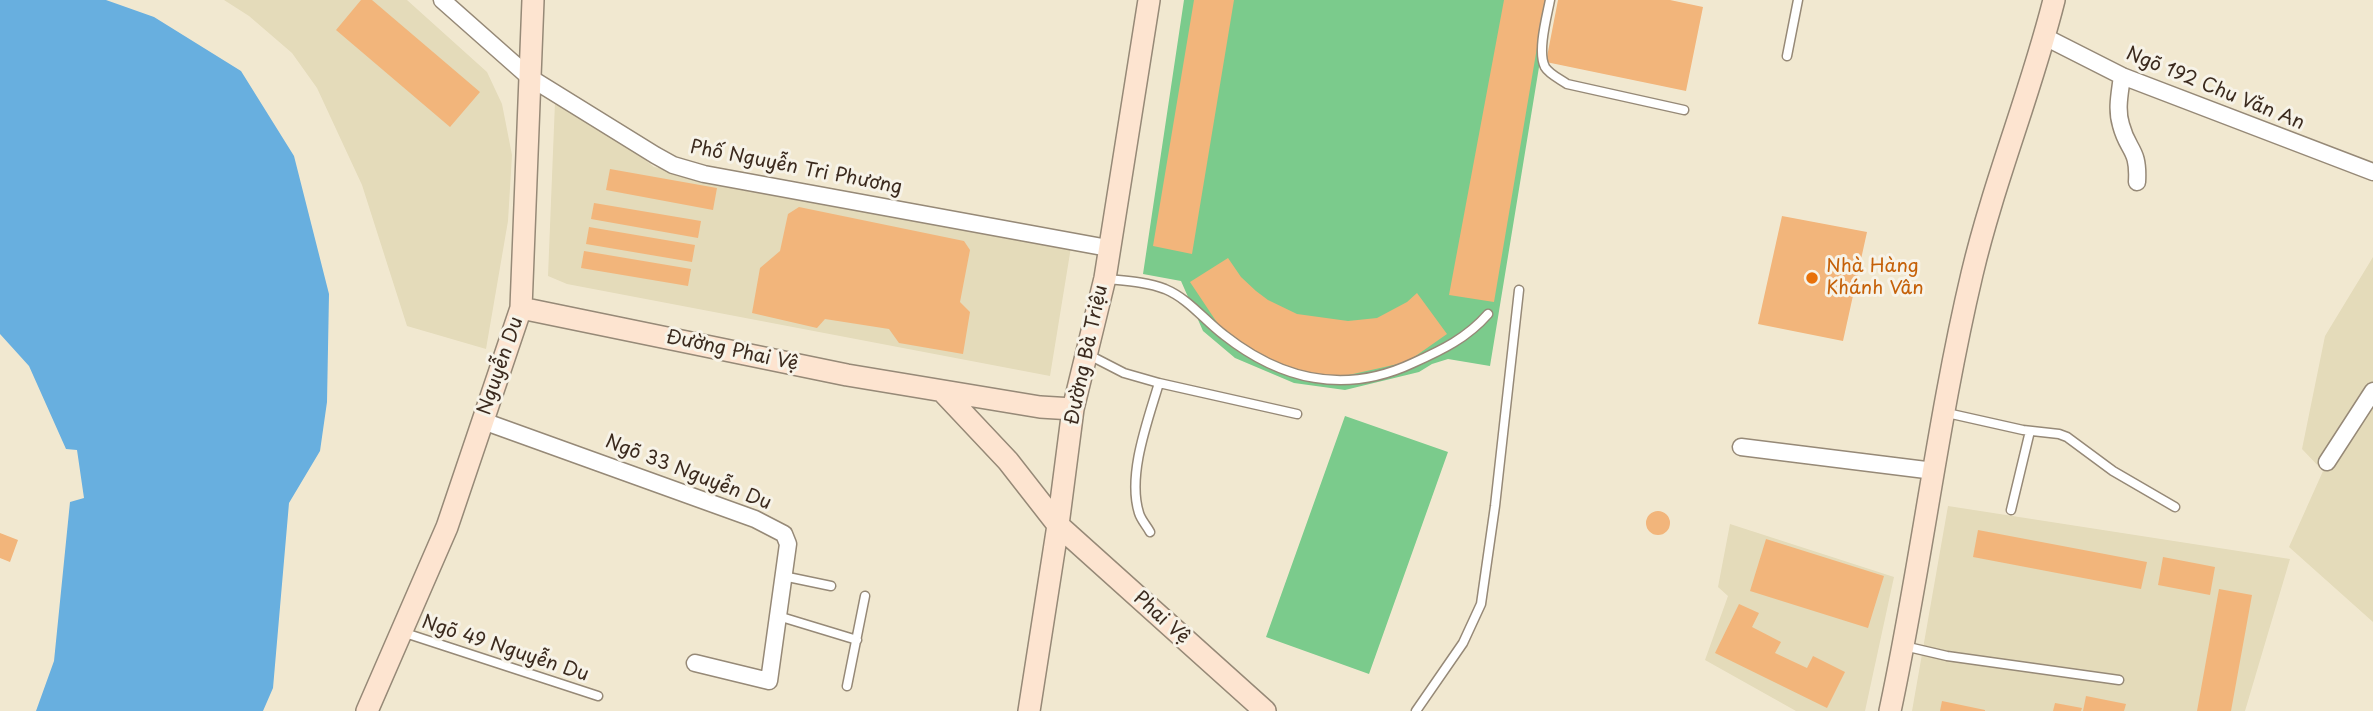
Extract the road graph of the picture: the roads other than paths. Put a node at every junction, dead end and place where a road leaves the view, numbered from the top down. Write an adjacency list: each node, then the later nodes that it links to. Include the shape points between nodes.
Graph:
1 (442, 0): 10 (street, Phố Nguyễn Tri Phương)
2 (533, 0): 10 (street, Nguyễn Du)
3 (1149, 0): 14 (street, Đường Bà Triệu)
4 (1550, 0): 11 (lane, via 1541,53 1554,76 1567,84)
5 (1798, 0): 8 (lane)
6 (2054, 0): 7 (street)
7 (2045, 37): 9 (street, Ngõ 192 Chu Văn An); 24 (street, via 1973,272)
8 (1787, 56)
9 (2122, 76): 12 (street, Ngõ 192 Chu Văn An); 13 (street, via 2119,117 2138,163)
10 (529, 77): 14 (street, Phố Nguyễn Tri Phương, via 673,165); 17 (street, Nguyễn Du)
11 (1684, 110)
12 (2373, 173)
13 (2137, 182)
14 (1108, 248): 15 (street, Đường Bà Triệu)
15 (1104, 278): 18 (lane, via 1166,290 1188,302 1258,360 1282,370 1338,381 1365,380 1401,369 1452,345); 19 (street, Đường Bà Triệu)
16 (1519, 290): 49 (lane, via 1481,604 1463,643)
17 (521, 308): 22 (street, Đường Phai Vệ); 26 (street, Nguyễn Du)
18 (1488, 314)
19 (1086, 353): 20 (lane, via 1125,373); 23 (street, Đường Bà Triệu)
20 (1159, 383): 25 (lane); 34 (lane, via 1135,488 1139,514)
21 (2373, 391): 29 (street)
22 (943, 392): 23 (street, Đường Phai Vệ); 33 (street, via 1008,461)
23 (1073, 409): 33 (street, Đường Bà Triệu)
24 (1944, 412): 27 (lane); 30 (street)
25 (1297, 414)
26 (483, 421): 35 (street, Ngõ 33 Nguyễn Du, via 772,527 784,534 788,544); 39 (street, Nguyễn Du, via 447,527)
27 (2030, 431): 31 (lane, via 2067,437 2113,471); 32 (lane)
28 (1741, 447): 30 (street)
29 (2327, 462)
30 (1934, 471): 41 (street)
31 (2175, 506)
32 (2011, 510)
33 (1058, 525): 47 (street, Đường Bà Triệu); 48 (street, Phai Vệ)
34 (1150, 532)
35 (783, 576): 36 (lane); 38 (street, Ngõ 33 Nguyễn Du)
36 (831, 586)
37 (865, 596): 40 (lane)
38 (778, 616): 40 (lane); 42 (street, Ngõ 33 Nguyễn Du, via 769,681)
39 (402, 632): 45 (lane, Ngõ 49 Nguyễn Du); 46 (street, Nguyễn Du)
40 (857, 640): 44 (lane)
41 (1904, 646): 43 (lane); 50 (street)
42 (695, 663)
43 (2119, 680)
44 (847, 686)
45 (598, 696)
46 (368, 711)
47 (1029, 711)
48 (1265, 711)
49 (1416, 711)
50 (1890, 711)

